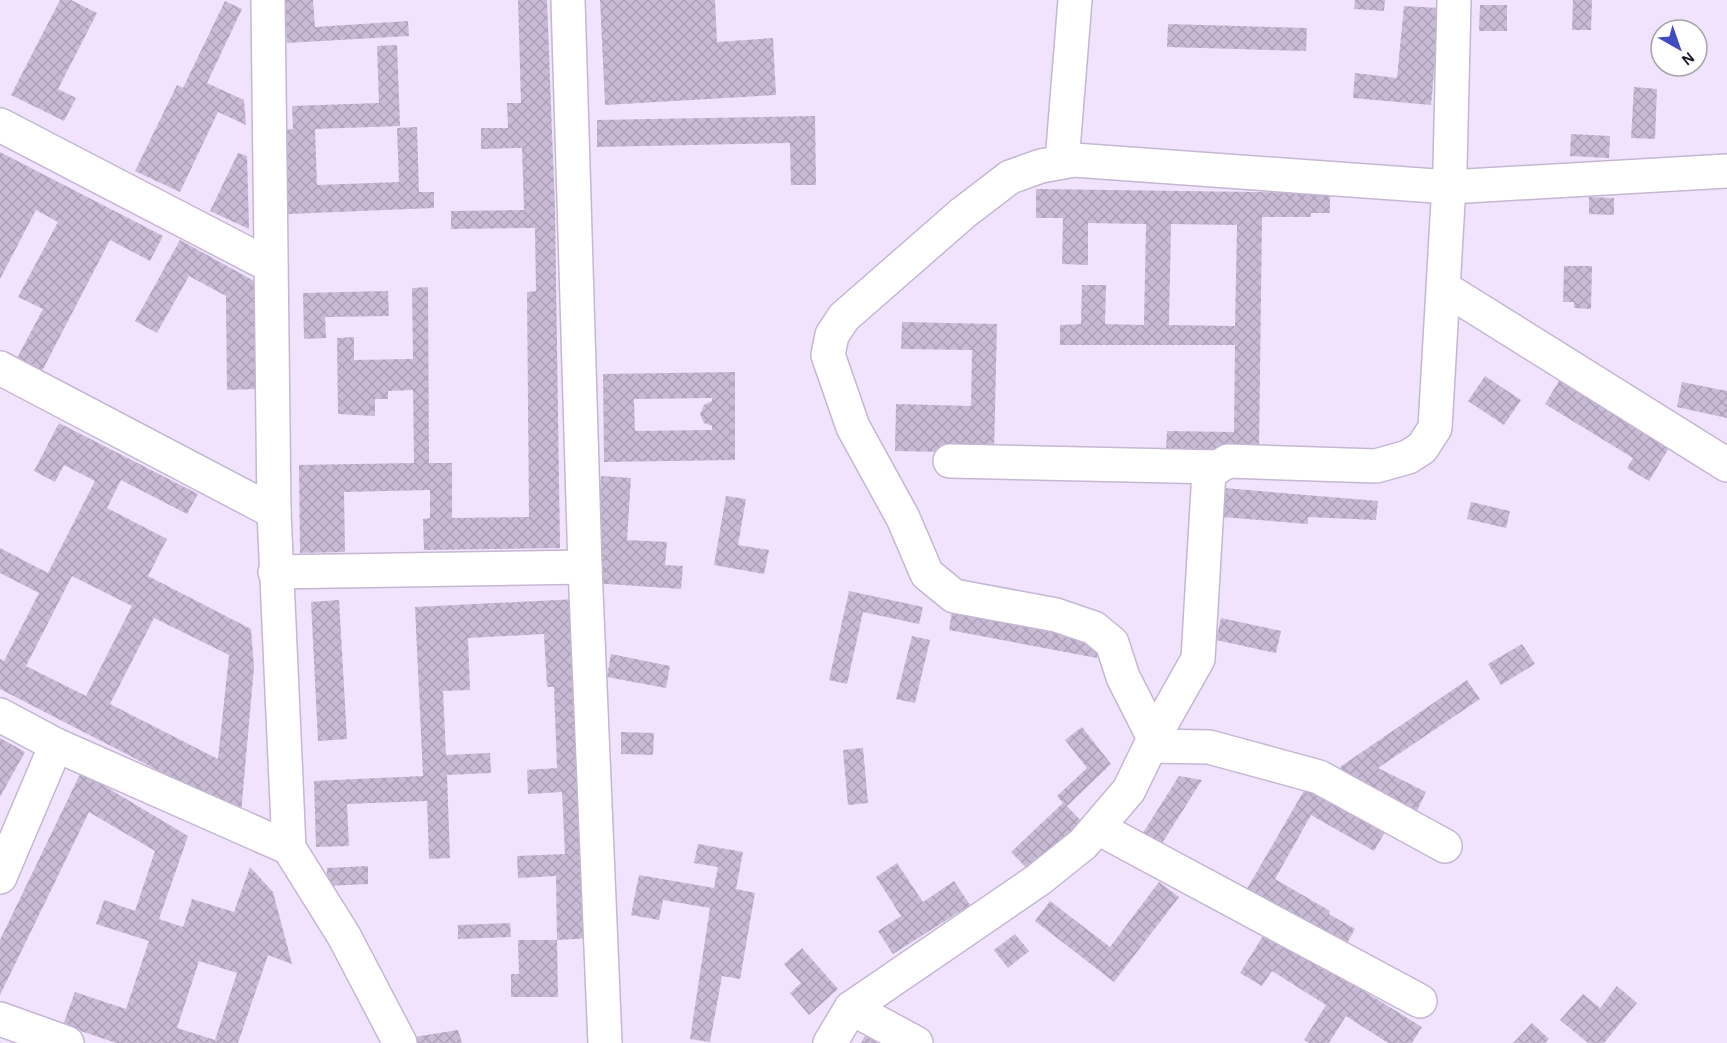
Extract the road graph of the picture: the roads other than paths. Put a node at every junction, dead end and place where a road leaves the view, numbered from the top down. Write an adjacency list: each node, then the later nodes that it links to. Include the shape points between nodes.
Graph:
1 (568, 0): 16 (street)
2 (1076, 0): 6 (street)
3 (1454, 0): 8 (street)
4 (265, 1): 9 (street)
5 (0, 125): 9 (street)
6 (1062, 162): 8 (street); 19 (street, via 1010,177 963,213 844,317 832,335 828,355 853,427 903,518 927,574 954,596 1056,615 1094,628 1112,643 1123,677)
7 (1727, 171): 8 (street)
8 (1449, 187): 10 (street)
9 (271, 266): 15 (street)
10 (1444, 288): 13 (street); 14 (street, via 1435,428 1422,448 1408,457 1376,466 1268,460 1228,461)
11 (0, 368): 15 (street)
12 (950, 461): 14 (street)
13 (1727, 465)
14 (1218, 467): 19 (street, via 1209,472 1198,659)
15 (274, 512): 17 (street)
16 (585, 567): 17 (street); 30 (street)
17 (275, 572): 23 (street)
18 (0, 716): 20 (street)
19 (1155, 738): 21 (street, via 1129,790); 22 (street, via 1209,747 1318,777)
20 (56, 746): 23 (street); 24 (street)
21 (1098, 828): 25 (street); 26 (street, via 1038,880)
22 (1445, 846)
23 (289, 848): 29 (street, via 344,936)
24 (0, 877)
25 (1420, 1001)
26 (850, 1008): 31 (street); 32 (street)
27 (0, 1019): 28 (street)
28 (67, 1043)
29 (400, 1043)
30 (605, 1043)
31 (830, 1043)
32 (916, 1043)

